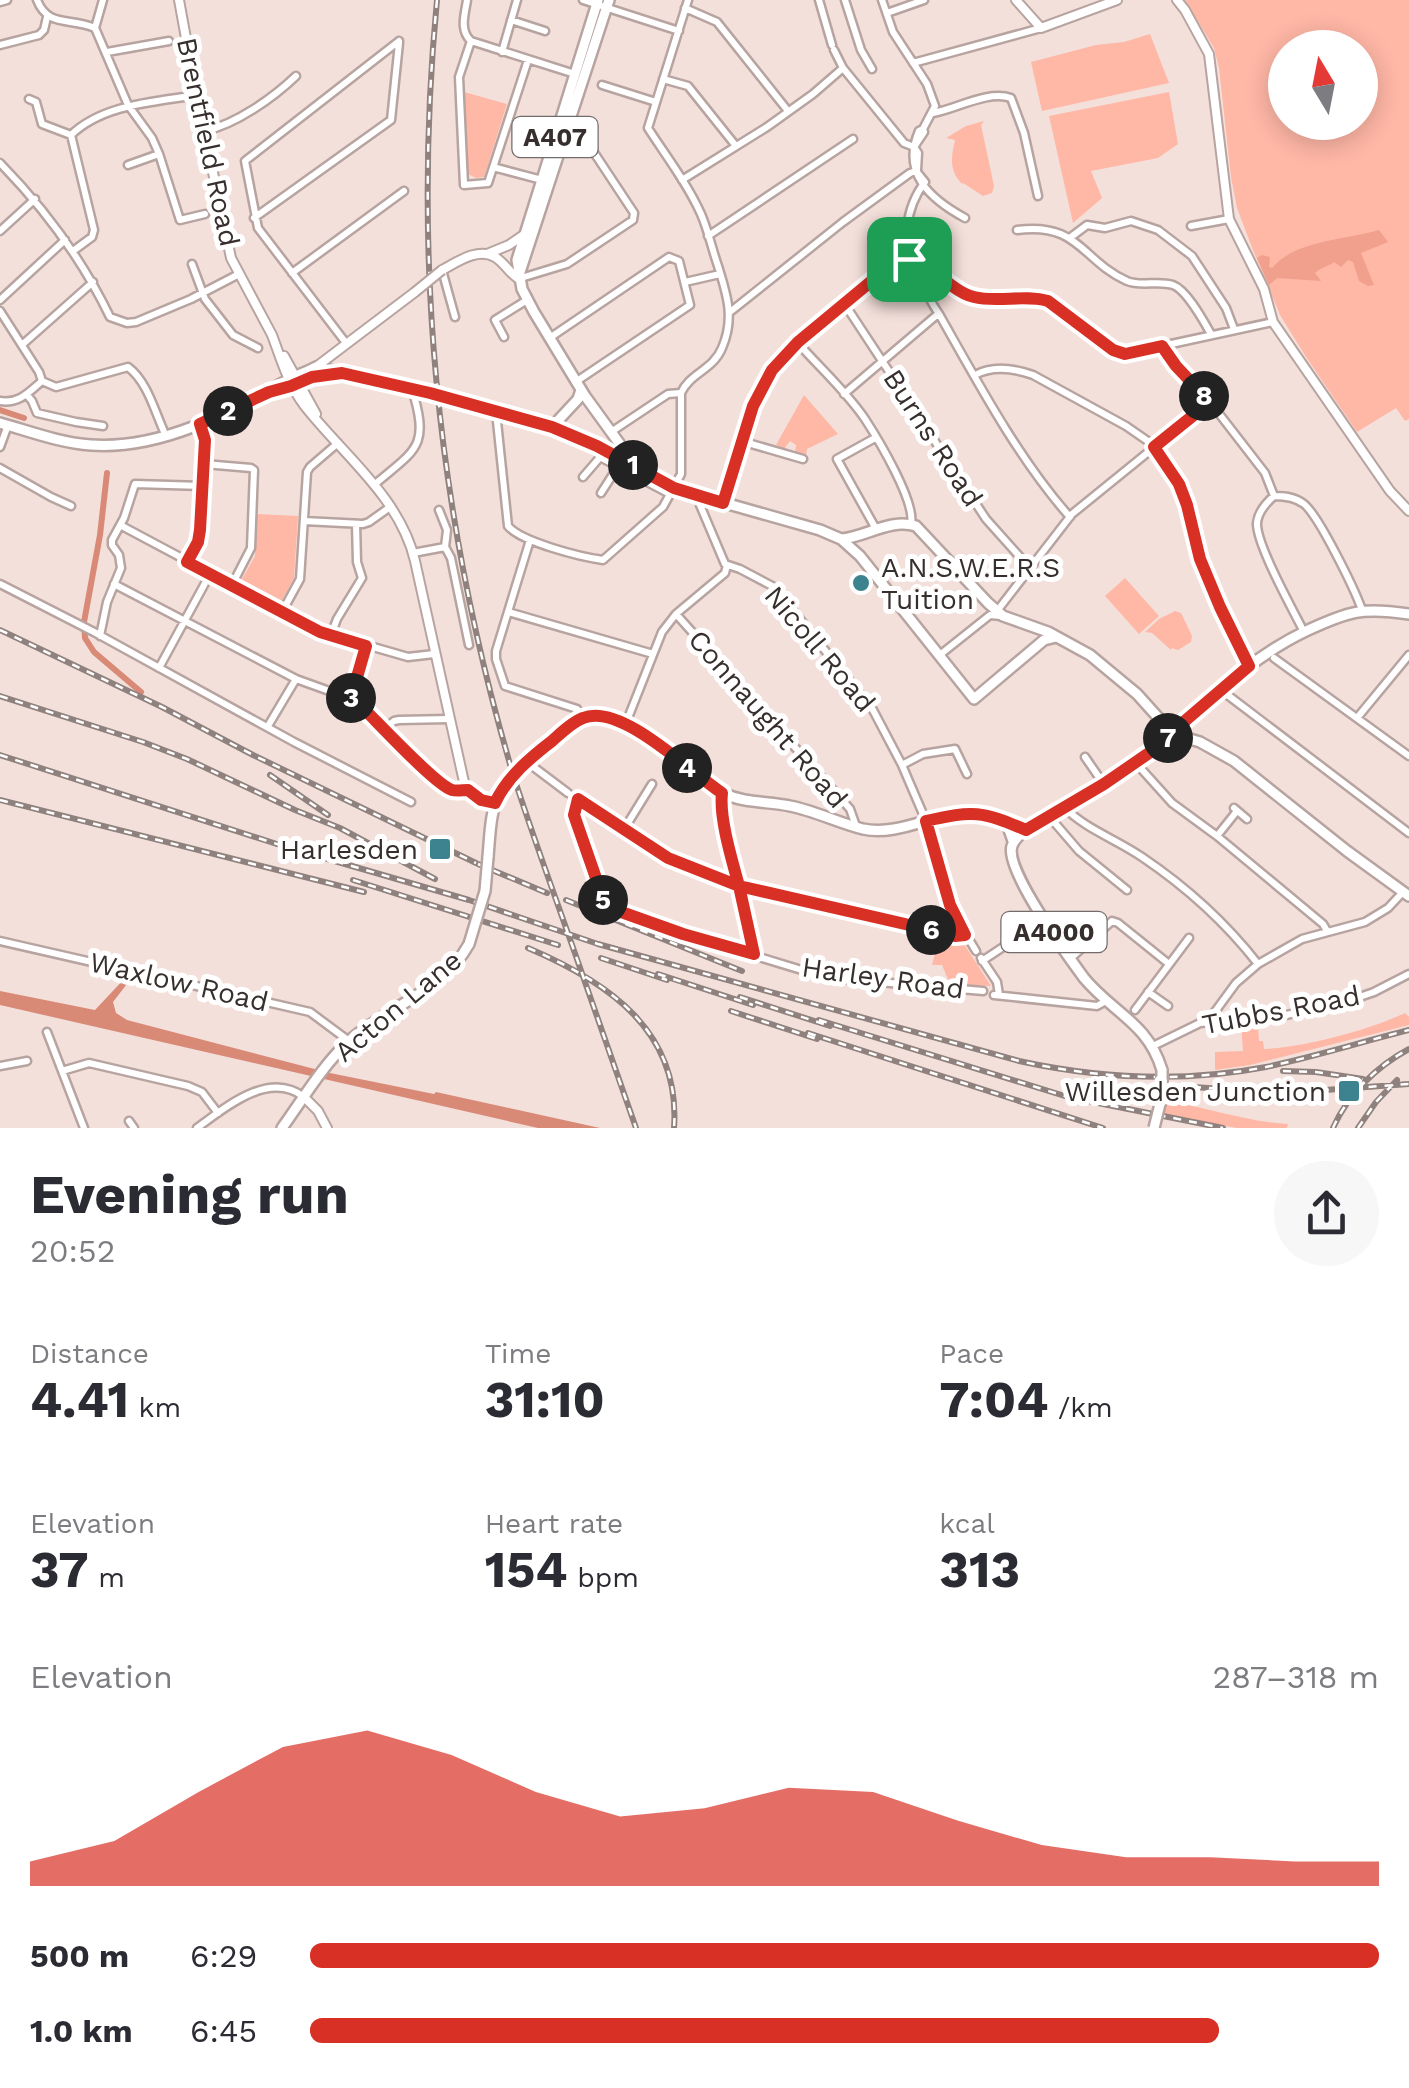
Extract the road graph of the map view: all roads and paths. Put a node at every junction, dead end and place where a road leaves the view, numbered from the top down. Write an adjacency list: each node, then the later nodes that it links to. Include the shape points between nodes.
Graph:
1 (37, 0): 17 (street)
2 (103, 0): 19 (street)
3 (179, 0): 36 (street, Brentfield Road)
4 (467, 0): 24 (street, via 463,24)
5 (517, 0): 18 (street)
6 (583, 0): 14 (street)
7 (819, 0): 30 (street)
8 (846, 0): 31 (street)
9 (882, 0): 16 (street)
10 (924, 0): 16 (street)
11 (1016, 0): 20 (street)
12 (1117, 0): 20 (street)
13 (1177, 0): 62 (street, via 1209,54)
14 (602, 3): 22 (street); 32 (main road, A407); 44 (main road, A407)
15 (686, 4): 22 (street); 40 (street, via 716,22)
16 (887, 13): 29 (street)
17 (47, 17): 19 (street); 25 (street, via 39,35)
18 (512, 20): 21 (street); 27 (street)
19 (94, 28): 26 (street)
20 (1041, 28): 29 (street)
21 (546, 31)
22 (678, 31): 34 (street)
23 (169, 41): 26 (street)
24 (470, 41): 27 (street); 51 (street, via 459,77 464,185 488,183)
25 (0, 46)
26 (106, 52): 39 (street)
27 (502, 52): 28 (street)
28 (528, 60): 32 (street); 51 (street)
29 (913, 63): 41 (street, via 932,94)
30 (843, 68): 40 (street); 47 (street)
31 (872, 69)
32 (575, 74): 44 (main road, A407)
33 (296, 76): 42 (street, via 236,119)
34 (663, 79): 38 (street); 46 (street, via 688,86)
35 (602, 85): 38 (street)
36 (197, 95): 39 (street); 42 (street, Brentfield Road)
37 (29, 100): 43 (street, via 36,102 42,124)
38 (656, 102): 54 (street, via 648,128)
39 (130, 107): 43 (street); 48 (street)
40 (788, 111): 46 (street)
41 (933, 113): 47 (street); 57 (street, via 1005,94 1011,98)
42 (205, 131): 76 (street, Brentfield Road, via 225,236)
43 (71, 135): 70 (street, via 94,230)
44 (559, 139): 53 (main road, A407); 78 (main road, A407); 78 (street, via 591,148 633,220 568,264)
45 (853, 139): 67 (street)
46 (736, 146): 54 (street)
47 (914, 147): 52 (street)
48 (160, 154): 50 (street); 59 (street, via 180,220)
49 (0, 163): 58 (street)
50 (128, 164)
51 (493, 167): 53 (street)
52 (916, 171): 55 (street); 87 (street)
53 (542, 180): 66 (main road, A407)
54 (682, 180): 67 (street)
55 (922, 185): 61 (street); 71 (street, via 909,215)
56 (404, 191): 75 (street)
57 (1038, 196)
58 (34, 199): 65 (street); 69 (street)
59 (205, 214)
60 (254, 218): 60 (street, via 391,120 399,41 244,161); 75 (street)
61 (965, 218)
62 (1229, 219): 63 (street); 90 (street, via 1264,289)
63 (1190, 226)
64 (1018, 230): 68 (street)
65 (0, 231)
66 (525, 234): 72 (street); 78 (main road, A407)
67 (708, 236): 77 (street)
68 (1071, 237): 91 (street, via 1086,225 1131,221 1158,230 1192,256); 92 (street, via 1134,284 1174,285)
69 (66, 240): 70 (street); 83 (street)
70 (73, 252): 80 (street)
71 (909, 252): 79 (street); 85 (street)
72 (488, 254): 74 (street, via 464,257); 78 (street)
73 (192, 264): 82 (street)
74 (442, 270): 89 (street); 97 (street, bridge)
75 (292, 272): 97 (street)
76 (240, 274): 82 (street); 93 (street, Brentfield Road)
77 (720, 274): 81 (street); 87 (street)
78 (519, 277): 84 (main road)
79 (923, 278): 88 (street); 99 (street, via 940,277 975,298 1048,301 1125,354)
80 (93, 282): 82 (street, via 110,317 127,323); 98 (street)
81 (685, 282): 95 (street, via 679,261 669,258); 109 (street, via 690,306)
82 (202, 293): 100 (street, via 234,335)
83 (0, 300)
84 (528, 300): 94 (street, via 495,320); 95 (main road)
85 (844, 304): 96 (street); 101 (street, Burns Road)
86 (0, 311): 98 (street)
87 (730, 312): 110 (street, via 720,353)
88 (938, 314): 101 (street); 105 (street)
89 (455, 317)
90 (1272, 322): 91 (street); 147 (street)
91 (1234, 329): 92 (street)
92 (1211, 334): 99 (street)
93 (272, 335): 102 (street, Brentfield Road); 107 (street, Brentfield Road)
94 (504, 337)
95 (550, 337): 109 (main road)
96 (798, 342): 111 (street); 126 (street, via 772,370)
97 (346, 343): 103 (street)
98 (22, 344): 106 (street)
99 (1162, 346): 114 (street)
100 (258, 348)
101 (882, 361): 111 (street); 160 (street, Burns Road, via 995,532)
102 (287, 362): 103 (street); 107 (street, Brentfield Road)
103 (314, 369): 104 (main road); 107 (main road)
104 (342, 373): 107 (main road); 108 (main road)
105 (974, 375): 129 (street, via 1000,368 1032,375); 148 (street)
106 (42, 381): 112 (street); 124 (street, via 56,387 128,367)
107 (294, 381): 119 (main road); 127 (street)
108 (420, 391): 115 (street); 115 (street); 116 (main road, bridge)
109 (581, 392): 117 (main road); 123 (main road)
110 (682, 393): 123 (street, via 668,394); 139 (street, via 681,474)
111 (844, 394): 125 (street)
112 (26, 395): 113 (street); 120 (street, via 36,413)
113 (0, 401)
114 (1210, 402): 129 (street); 141 (street, via 1265,472)
115 (416, 405): 137 (street, via 420,440)
116 (496, 412): 121 (main road); 154 (street, via 508,526)
117 (560, 418): 121 (main road); 122 (main road)
118 (4, 424): 124 (main road, via 88,445); 128 (street)
119 (200, 424): 124 (main road); 133 (street)
120 (103, 426)
121 (552, 427): 122 (main road)
122 (563, 432): 130 (main road)
123 (610, 432): 130 (main road); 134 (main road)
124 (166, 436)
125 (875, 438): 151 (street, via 907,493); 153 (street, via 837,459)
126 (740, 442): 131 (street); 143 (street)
127 (338, 443): 137 (street); 149 (street, via 307,472)
128 (0, 447)
129 (1154, 447): 148 (street); 183 (street, via 1179,484 1200,559)
130 (600, 452): 132 (main road); 136 (street)
131 (803, 460)
132 (620, 463): 134 (main road); 139 (street); 140 (street)
133 (204, 464): 138 (street); 164 (street, via 254,470 251,548)
134 (635, 466): 139 (main road)
135 (0, 468): 144 (street)
136 (583, 477)
137 (374, 485): 145 (street)
138 (203, 486): 152 (street, via 135,484); 158 (street, via 199,537)
139 (672, 491): 142 (main road); 154 (street, via 664,507 603,560)
140 (601, 493)
141 (1274, 496): 165 (street, via 1300,500 1316,516); 172 (street, via 1258,529)
142 (700, 497): 143 (main road); 159 (street)
143 (723, 503): 155 (main road)
144 (70, 506)
145 (390, 507): 150 (street); 157 (street)
146 (440, 510): 156 (street)
147 (1409, 510)
148 (1070, 517): 160 (street)
149 (304, 521): 150 (street); 166 (street, via 300,580)
150 (356, 524): 173 (street, via 362,578)
151 (911, 524): 153 (main road); 168 (main road)
152 (120, 525): 158 (street); 163 (street, via 112,540 121,568)
153 (876, 530): 155 (main road)
154 (530, 540): 167 (street)
155 (853, 543): 180 (main road)
156 (446, 547): 157 (street); 176 (street)
157 (413, 553): 178 (street)
158 (187, 562): 161 (street)
159 (727, 566): 169 (street); 199 (street, Nicoll Road, via 774,587 869,703)
160 (1029, 568): 168 (street)
161 (210, 574): 164 (street); 171 (street)
162 (0, 584): 175 (street)
163 (114, 584): 171 (street); 175 (street)
164 (232, 585): 166 (street)
165 (1362, 610): 170 (main road); 172 (main road)
166 (282, 612): 173 (street)
167 (508, 612): 179 (street); 188 (street, via 496,655 505,686 577,709)
168 (1000, 613): 174 (main road); 180 (street)
169 (676, 614): 179 (street); 213 (street, Connaught Road, via 850,809)
170 (1409, 614)
171 (183, 622): 184 (street); 185 (street)
172 (1304, 632): 183 (main road)
173 (331, 635): 177 (street)
174 (1044, 636): 180 (main road, via 974,699); 194 (main road, via 1108,668)
175 (104, 638): 184 (street)
176 (468, 645)
177 (366, 646): 178 (street, via 408,657); 187 (street)
178 (434, 654): 190 (street)
179 (653, 654): 191 (street)
180 (941, 654)
181 (1409, 656): 189 (street)
182 (1274, 658): 189 (street)
183 (1249, 666): 186 (main road)
184 (160, 668): 192 (street)
185 (296, 679): 187 (street); 192 (street)
186 (1221, 690): 194 (main road); 216 (street)
187 (348, 697): 193 (street)
188 (583, 718): 191 (main road); 197 (main road)
189 (1357, 718): 195 (street)
190 (448, 719): 193 (street, via 394,721); 203 (street)
191 (626, 723): 204 (main road)
192 (268, 726): 206 (street)
193 (385, 728): 203 (street, via 448,789)
194 (1173, 734): 198 (main road); 221 (main road, via 1242,766)
195 (1409, 756)
196 (1085, 757): 202 (street)
197 (527, 762): 205 (street); 207 (main road)
198 (1136, 762): 202 (main road); 217 (street, via 1172,804)
199 (902, 765): 200 (street, via 954,749); 211 (street, Nicoll Road)
200 (967, 774)
201 (652, 784): 215 (street)
202 (1104, 784): 208 (main road)
203 (468, 790): 207 (street)
204 (722, 793): 213 (main road); 219 (street)
205 (572, 796): 215 (street); 227 (street, Harley Road, via 604,904)
206 (412, 802)
207 (495, 803): 241 (main road, Acton Lane, bridge, via 482,903 468,948 449,970)
208 (1066, 804): 209 (main road); 231 (street, via 1080,822 1146,859 1188,893)
209 (1048, 816): 214 (main road); 220 (street)
210 (1247, 819): 217 (street, via 1236,810)
211 (926, 821): 212 (main road, via 973,812); 213 (main road, via 878,830); 224 (street, Nicoll Road)
212 (1006, 821): 214 (main road); 218 (main road)
213 (856, 826)
214 (1026, 830): 218 (main road)
215 (624, 831): 219 (street, via 668,858)
216 (1409, 833)
217 (1217, 836): 223 (street)
218 (1013, 840): 222 (main road, A4000, via 1016,874)
219 (739, 886): 224 (street); 227 (street)
220 (1127, 890)
221 (1406, 894): 223 (street, via 1365,922)
222 (1045, 919): 228 (street); 229 (main road, A4000)
223 (1327, 931): 231 (street)
224 (965, 935): 228 (street, Nicoll Road)
225 (1189, 938): 230 (street)
226 (0, 941): 241 (street, Waxlow Road, via 310,1012)
227 (754, 954): 233 (street, Harley Road, via 844,979)
228 (979, 956): 235 (street, Nicoll Road, via 998,982)
229 (1071, 958): 230 (street, via 1112,921); 236 (main road, A4000)
230 (1169, 964): 234 (street)
231 (1258, 964): 239 (street)
232 (1409, 974): 239 (street, Tubbs Road, via 1314,1010)
233 (982, 992)
234 (1148, 992): 237 (street); 238 (street)
235 (996, 995): 236 (street, Harley Road, via 1097,1006)
236 (1106, 1001): 242 (main road, A4000)
237 (1168, 1006)
238 (1135, 1010)
239 (1200, 1023): 242 (street, Tubbs Road)
240 (47, 1032): 245 (street)
241 (349, 1041): 246 (main road, Acton Lane)
242 (1153, 1046): 252 (main road, A4000, bridge, via 1162,1070)
243 (26, 1062): 244 (street)
244 (0, 1066)
245 (62, 1071): 247 (street, via 89,1063 188,1086); 248 (street)
246 (304, 1097): 247 (street, via 268,1088); 250 (main road, Acton Lane); 251 (street)
247 (218, 1113): 249 (street)
248 (84, 1128)
249 (197, 1128)
250 (282, 1128)
251 (327, 1128)
252 (1154, 1128)

